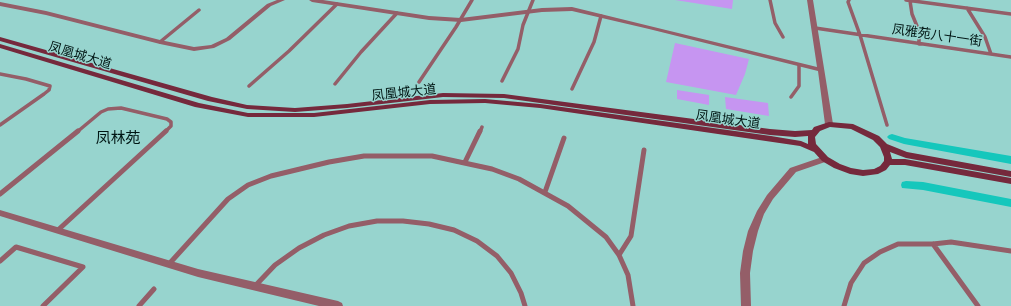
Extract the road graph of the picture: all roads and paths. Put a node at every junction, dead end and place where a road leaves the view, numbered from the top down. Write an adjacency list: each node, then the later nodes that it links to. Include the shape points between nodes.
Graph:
1 (282, 0): 22 (street, via 269,5 228,39 212,47 194,49)
2 (312, 0): 10 (street)
3 (472, 0): 17 (lane)
4 (533, 0): 13 (lane)
5 (770, 0): 20 (lane, via 775,23)
6 (810, 0): 18 (street)
7 (849, 0): 19 (lane)
8 (908, 0): 11 (lane); 23 (lane, via 919,31)
9 (0, 4): 22 (street)
10 (337, 4): 14 (street); 33 (lane)
11 (967, 8): 15 (lane); 25 (lane, via 985,37)
12 (199, 10): 22 (lane)
13 (528, 12): 16 (street, via 572,9); 17 (street); 30 (lane, via 518,48)
14 (397, 13): 17 (street); 32 (lane)
15 (1011, 14)
16 (601, 16): 27 (street); 34 (lane, via 594,42)
17 (461, 20): 31 (lane)
18 (814, 28): 19 (lane, 凤雅苑八十一街); 28 (street)
19 (860, 35): 23 (lane, 凤雅苑八十一街); 38 (lane)
20 (783, 37)
21 (0, 39): 40 (main road, 凤凰城大道, via 211,99 263,109 340,107 443,95 497,96 544,100 770,132)
22 (160, 42)
23 (919, 44): 25 (lane, 凤雅苑八十一街)
24 (0, 46): 44 (main road, 凤凰城大道, via 198,105 248,115 314,115 430,102 485,101 540,106 771,139 801,144)
25 (991, 54): 26 (lane, 凤雅苑八十一街)
26 (1011, 57)
27 (799, 64): 28 (street); 35 (lane, via 799,86)
28 (821, 70): 36 (street)
29 (0, 74): 37 (lane, via 50,86 44,94)
30 (502, 81)
31 (419, 82)
32 (335, 84)
33 (249, 86)
34 (572, 89)
35 (791, 97)
36 (829, 124): 40 (main road); 42 (main road, via 853,127 876,138)
37 (0, 125)
38 (887, 125)
39 (482, 127): 46 (lane)
40 (813, 133): 44 (main road, via 811,141)
41 (564, 138): 50 (lane)
42 (884, 146): 47 (main road); 48 (main road, via 906,155)
43 (644, 150): 56 (lane, via 631,236)
44 (816, 150): 45 (main road)
45 (825, 160): 47 (main road, via 843,169 863,173 875,172 884,168); 66 (street, via 793,170 760,213 748,251 745,273)
46 (464, 162): 50 (lane, via 492,169); 58 (lane, via 432,156 364,156 271,176 248,185 228,199)
47 (888, 162): 49 (main road, via 915,164)
48 (1011, 174)
49 (1011, 181)
50 (546, 192): 56 (lane, via 606,237)
51 (0, 194): 53 (lane, via 108,109 121,108 171,122 166,131)
52 (0, 213): 53 (street)
53 (58, 230): 58 (street)
54 (933, 244): 55 (lane, via 952,242); 67 (lane, via 898,244 864,263 850,283); 68 (lane)
55 (1011, 251)
56 (619, 255): 65 (lane, via 628,275)
57 (0, 261): 61 (lane, via 16,247 83,267)
58 (168, 264): 59 (street)
59 (254, 286): 63 (street); 64 (lane, via 275,265 324,235 350,226 377,221 403,221 454,230 477,241 497,256 511,273)
60 (154, 289): 62 (lane)
61 (43, 306)
62 (138, 306)
63 (338, 306)
64 (525, 306)
65 (633, 306)
66 (746, 306)
67 (844, 306)
68 (978, 306)

